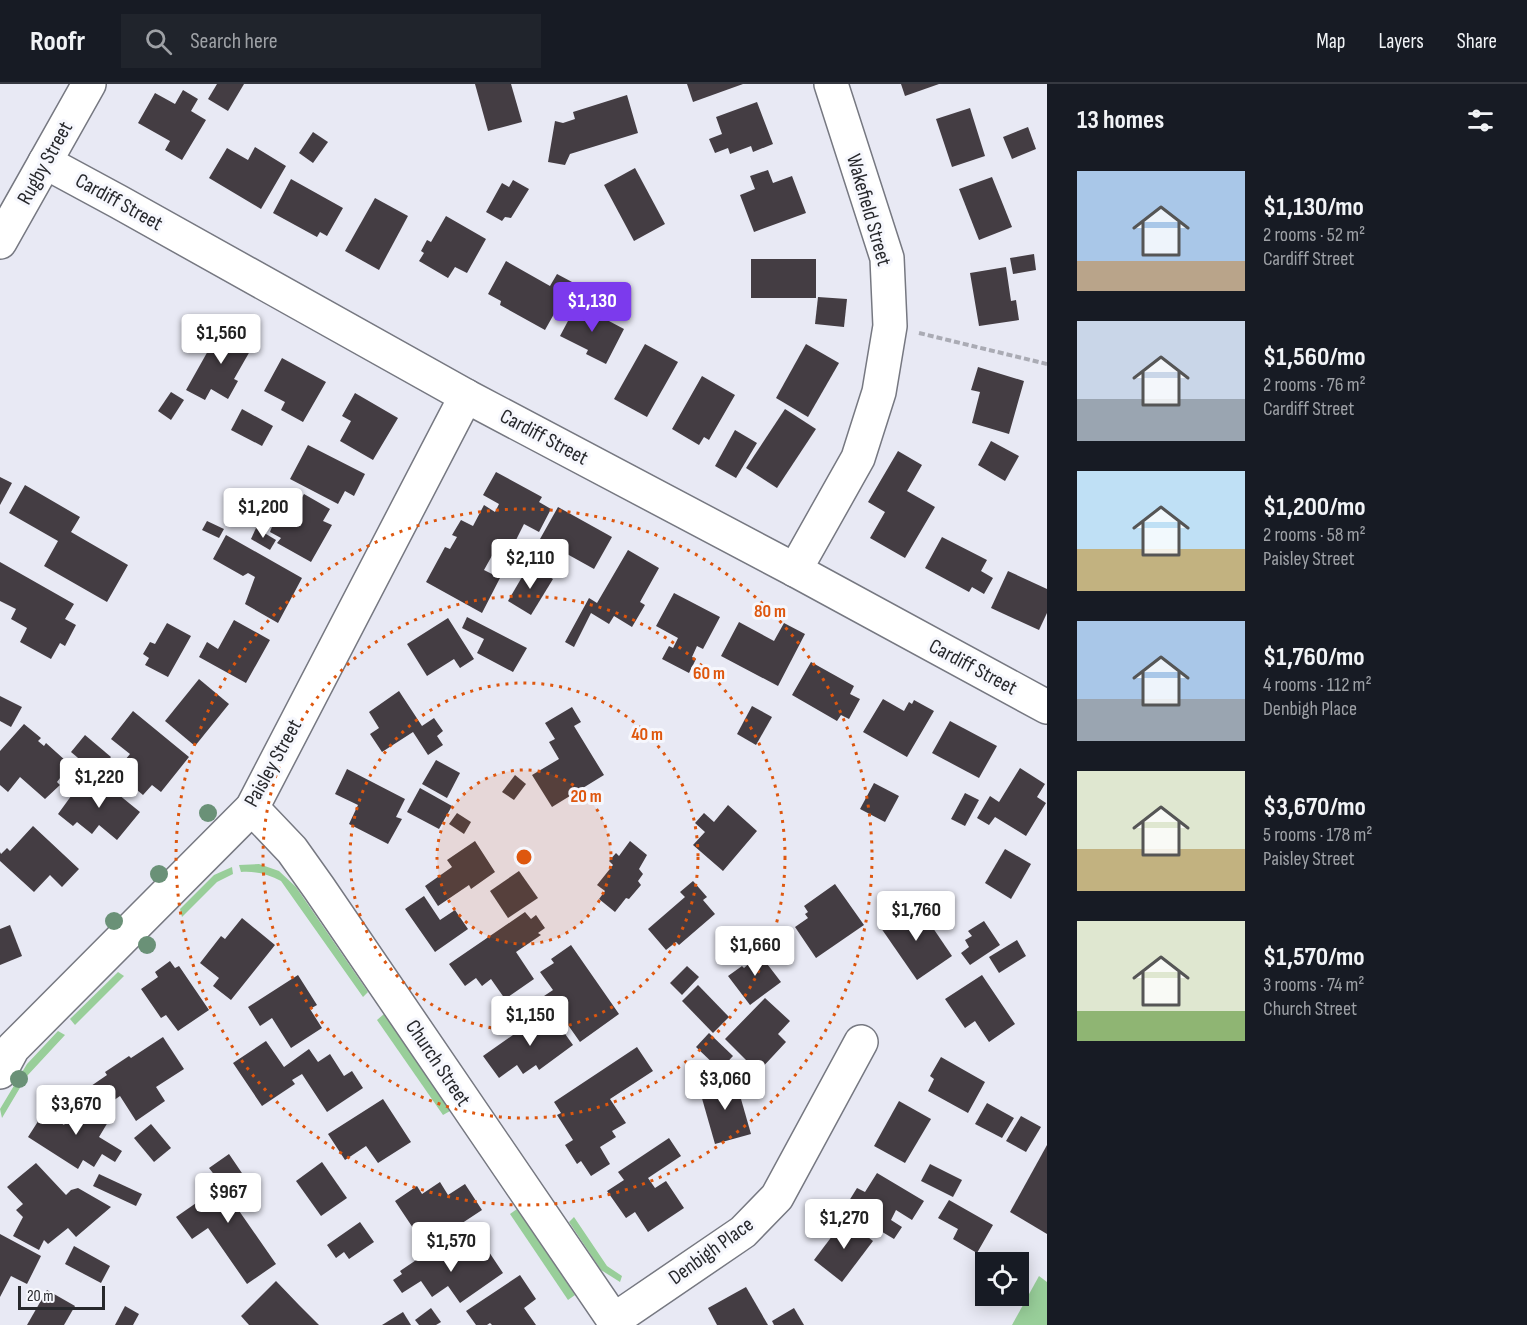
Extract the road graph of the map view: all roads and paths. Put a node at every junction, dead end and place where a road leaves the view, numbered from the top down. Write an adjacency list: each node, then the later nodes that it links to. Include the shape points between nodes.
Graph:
1 (89, 84): 3 (street, Rugby Street)
2 (831, 84): 5 (street, Wakefield Street, via 887,258)
3 (45, 162): 4 (street, Rugby Street); 7 (street, Cardiff Street)
4 (0, 242)
5 (890, 326): 6 (path); 8 (street, Wakefield Street, via 879,392 858,458)
6 (1047, 364)
7 (466, 396): 8 (street, Cardiff Street); 10 (street, Paisley Street)
8 (795, 570): 9 (street, Cardiff Street)
9 (1047, 707)
10 (252, 808): 12 (street, Paisley Street, via 12,1048); 13 (street, Church Street, via 292,850 319,888)
11 (861, 1042): 13 (street, Denbigh Place, via 777,1197 743,1232)
12 (0, 1072)
13 (615, 1323)

